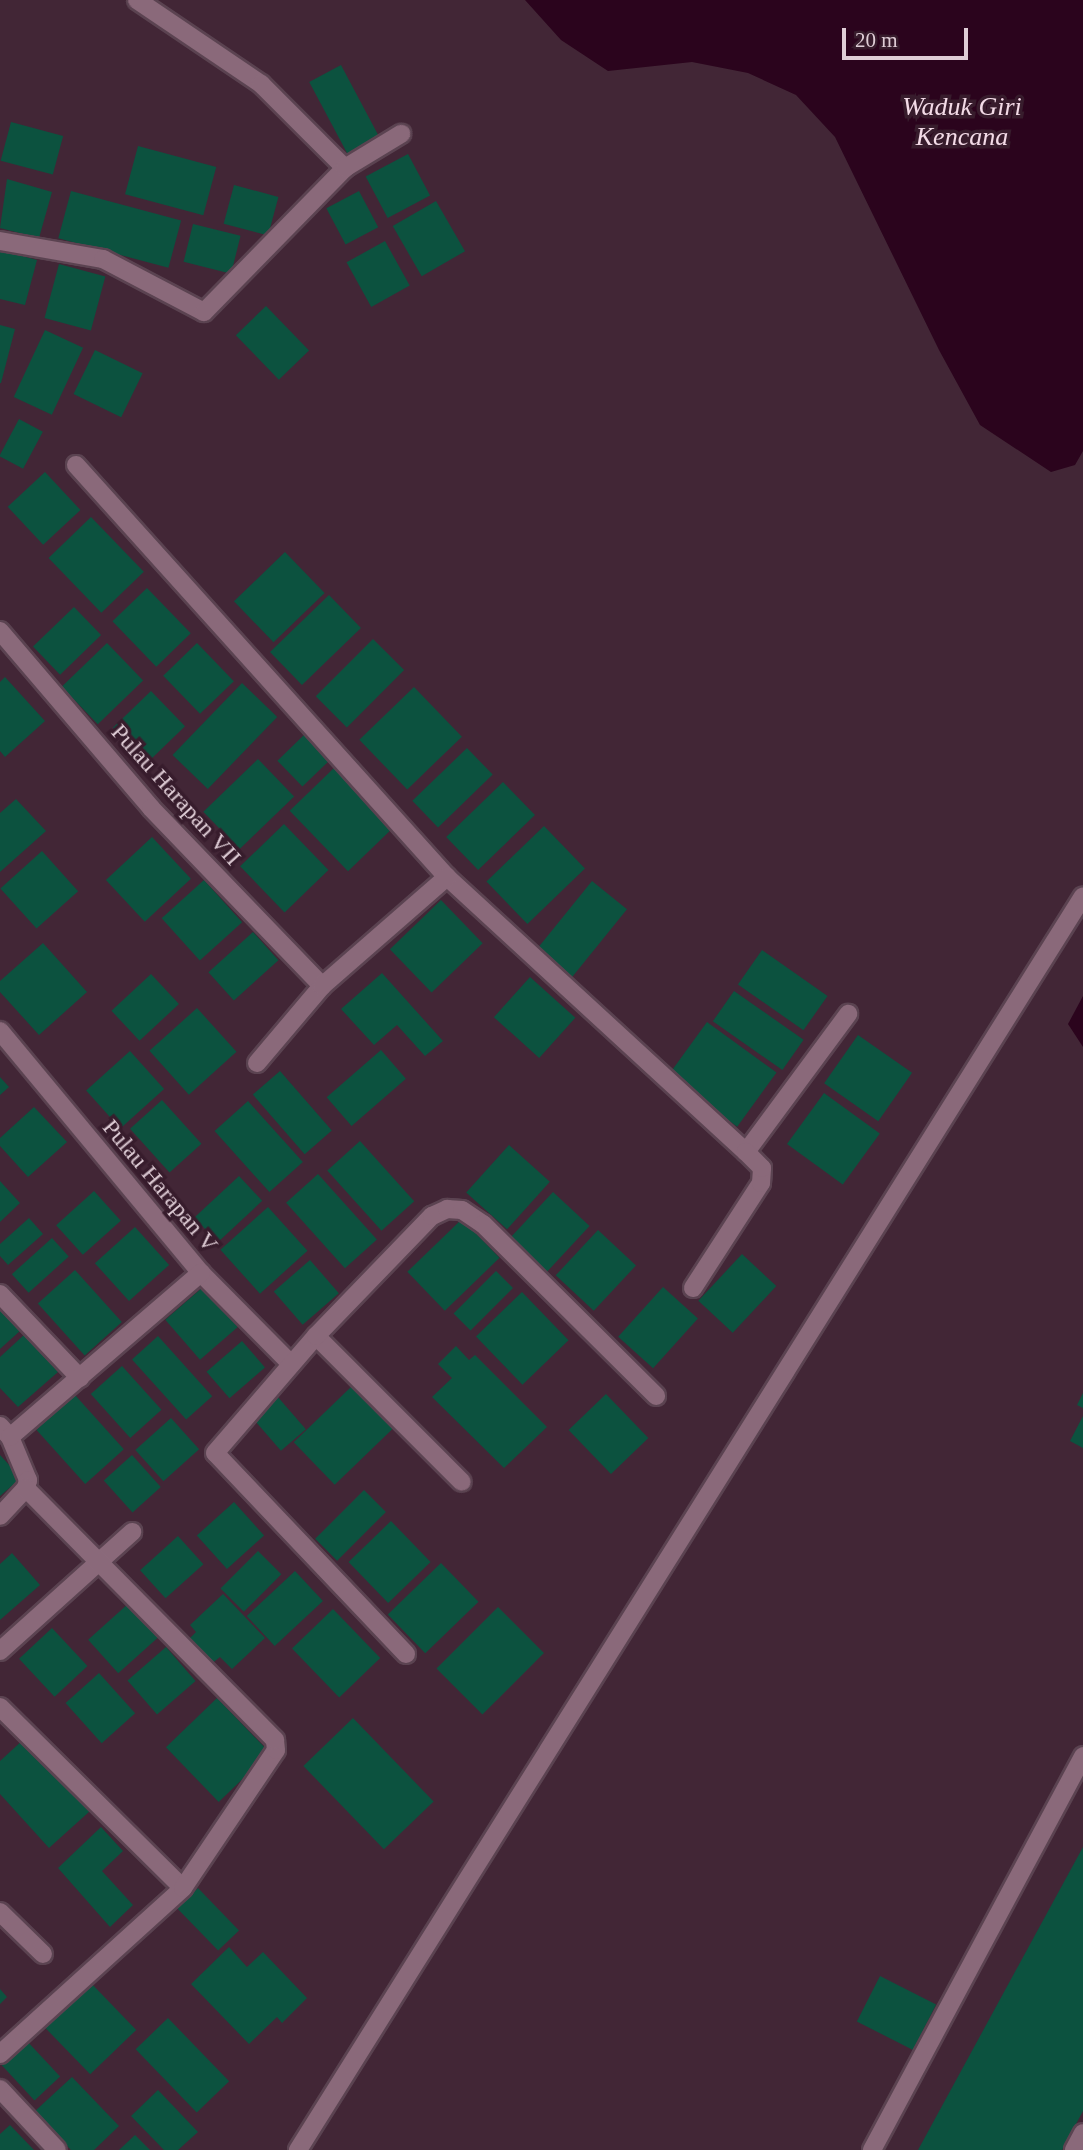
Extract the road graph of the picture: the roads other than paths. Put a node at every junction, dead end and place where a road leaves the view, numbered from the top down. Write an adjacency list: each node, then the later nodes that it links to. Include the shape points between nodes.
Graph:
1 (137, 0): 3 (street, via 261,84)
2 (401, 134): 3 (street)
3 (345, 168): 4 (street, via 204,312 103,259)
4 (0, 241)
5 (76, 465): 7 (street)
6 (0, 631): 9 (street, Pulau Harapan VII, via 151,807)
7 (447, 877): 9 (street); 13 (street)
8 (1083, 896): 38 (street)
9 (322, 986): 12 (street)
10 (848, 1014): 13 (street)
11 (0, 1031): 14 (street, Pulau Harapan V)
12 (257, 1063)
13 (747, 1152): 15 (street, via 762,1168 761,1182)
14 (201, 1273): 18 (street, Pulau Harapan V); 19 (street)
15 (693, 1287)
16 (0, 1294): 19 (street)
17 (316, 1336): 18 (street); 20 (street, via 432,1216 447,1209 462,1210 483,1224); 22 (street)
18 (291, 1364): 28 (street, via 215,1453)
19 (80, 1378): 21 (street)
20 (656, 1396)
21 (5, 1432): 23 (street, via 26,1471)
22 (462, 1482)
23 (26, 1488): 24 (street); 26 (street)
24 (0, 1516)
25 (132, 1532): 26 (street)
26 (100, 1565): 27 (street); 31 (street, via 275,1740 273,1757)
27 (0, 1651)
28 (406, 1654)
29 (0, 1707): 31 (street)
30 (1083, 1756): 39 (street)
31 (183, 1888): 34 (street)
32 (0, 1912): 33 (street)
33 (43, 1954)
34 (0, 2054)
35 (0, 2089): 37 (street)
36 (1083, 2133): 40 (street)
37 (57, 2150)
38 (298, 2150)
39 (872, 2150)
40 (1074, 2150)

